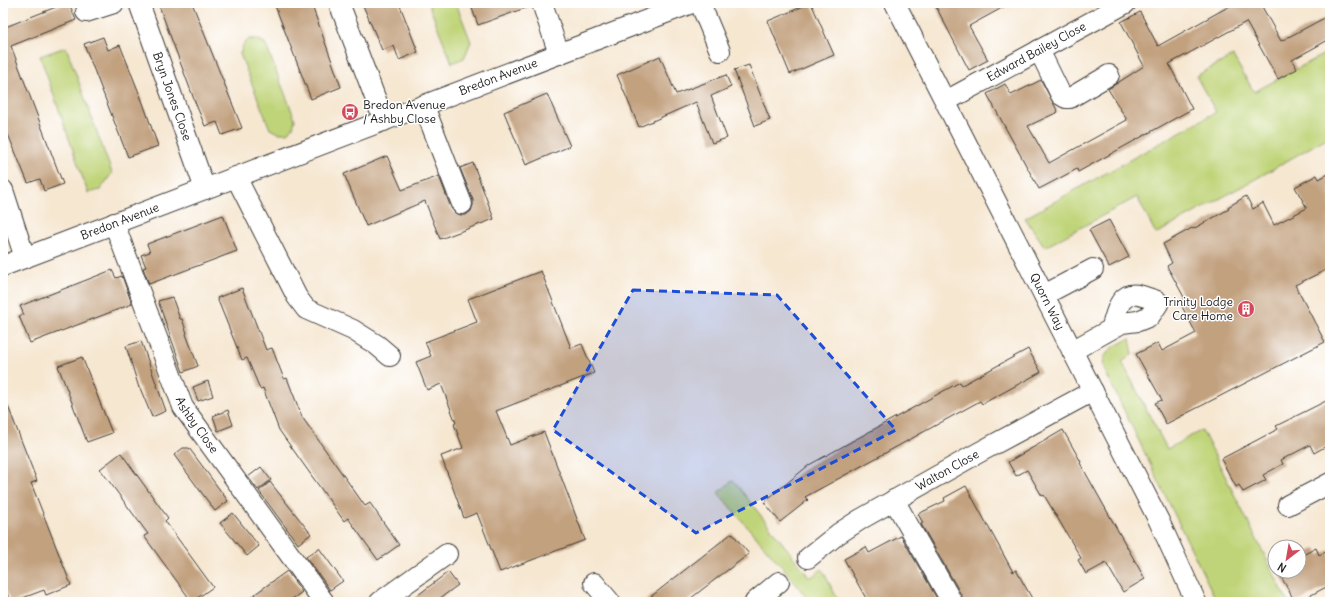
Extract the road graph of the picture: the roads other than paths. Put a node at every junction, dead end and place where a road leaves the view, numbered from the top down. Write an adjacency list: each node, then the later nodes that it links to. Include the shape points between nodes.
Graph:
1 (114, 3): 9 (street)
2 (139, 3): 18 (street, Bryn Jones Close)
3 (339, 3): 16 (street)
4 (542, 3): 12 (street)
5 (692, 3): 12 (street, Bredon Avenue)
6 (700, 3): 11 (street)
7 (896, 3): 14 (street, Quorn Way)
8 (1126, 3): 10 (street, Edward Bailey Close)
9 (86, 12)
10 (1039, 50): 13 (street, via 1066,98); 14 (street, Edward Bailey Close)
11 (720, 51)
12 (559, 54): 15 (street, Bredon Avenue)
13 (1109, 75)
14 (946, 101): 25 (street, Quorn Way)
15 (424, 106): 16 (street, Bredon Avenue); 20 (street)
16 (384, 122): 17 (street, Bredon Avenue)
17 (236, 177): 18 (street, Bredon Avenue); 28 (street, via 297,297 306,308 353,330 377,344)
18 (205, 189): 21 (street, Bredon Avenue)
19 (3, 190): 22 (street)
20 (462, 204)
21 (114, 224): 22 (street, Bredon Avenue); 37 (street, Ashby Close, via 183,407)
22 (25, 258): 23 (street, Bredon Avenue)
23 (3, 266)
24 (1093, 270): 25 (street)
25 (1044, 295): 27 (street, Quorn Way)
26 (1111, 329): 27 (street)
27 (1072, 351): 29 (street, Quorn Way)
28 (390, 356)
29 (1093, 391): 31 (street, Walton Close); 42 (street, Quorn Way, via 1159,521)
30 (1330, 483): 32 (street)
31 (894, 500): 34 (street, Walton Close, via 848,526); 41 (street)
32 (1288, 505)
33 (447, 554): 38 (street)
34 (808, 558)
35 (779, 582): 40 (street)
36 (594, 583): 39 (street)
37 (324, 602)
38 (380, 602)
39 (610, 602)
40 (755, 602)
41 (952, 602)
42 (1196, 602)

